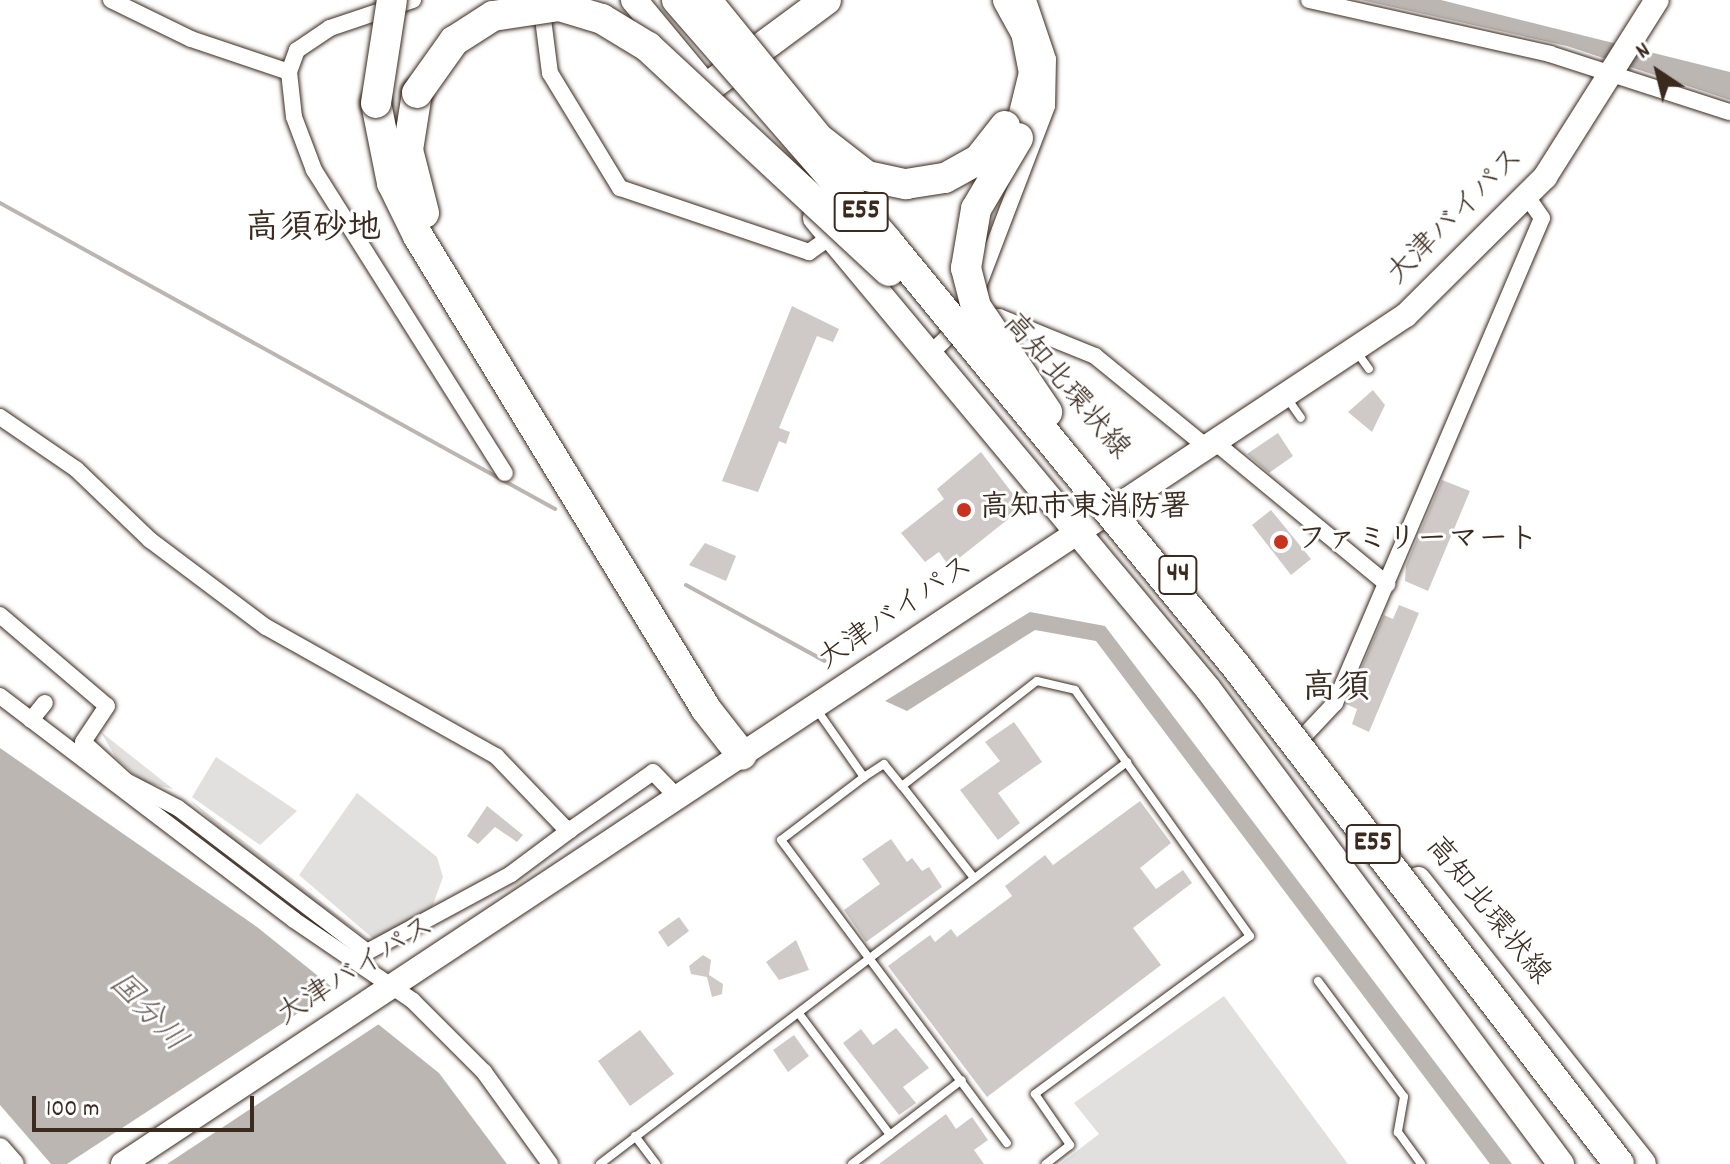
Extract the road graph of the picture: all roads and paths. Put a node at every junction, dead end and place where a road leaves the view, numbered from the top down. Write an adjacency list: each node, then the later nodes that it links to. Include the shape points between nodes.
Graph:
1 (111, 0): 17 (street, via 191,39)
2 (392, 0): 42 (highway, bridge, via 376,103 388,170 413,226 706,709)
3 (413, 0): 17 (street, via 330,28 297,50)
4 (541, 0): 24 (street, via 550,73 620,188 809,252)
5 (634, 0): 19 (main road, 44)
6 (677, 0): 30 (highway, E55, bridge, via 887,241)
7 (694, 0): 16 (main road, 高知北環状線 / 44)
8 (706, 0): 21 (highway, bridge, via 818,138 867,176 906,184 945,178)
9 (800, 0): 16 (highway)
10 (826, 0): 16 (highway)
11 (988, 0): 21 (highway, via 1018,59)
12 (1008, 0): 21 (highway, via 1026,32 1034,73)
13 (1028, 0): 25 (street, via 1048,59 1047,106)
14 (1309, 0): 18 (street)
15 (1657, 0): 18 (main road, 大津バイパス)
16 (742, 57): 19 (highway); 23 (main road, 高知北環状線 / 44)
17 (289, 72): 32 (street, via 294,117 314,170)
18 (1617, 73): 20 (street); 22 (main road, 大津バイパス)
19 (707, 88): 24 (main road, 44)
20 (1730, 112)
21 (1012, 132): 33 (highway, bridge, via 969,229 969,287 995,339)
22 (1528, 198): 27 (main road, 大津バイパス, via 1362,360); 35 (street, via 1542,218)
23 (867, 207): 24 (street); 25 (main road, 高知北環状線 / 44)
24 (832, 237): 26 (main road, 44)
25 (964, 319): 26 (street); 31 (street, via 999,317 1095,356); 33 (main road, 高知北環状線 / 44)
26 (931, 353): 34 (main road, 44)
27 (1286, 398): 29 (lane); 31 (main road, 大津バイパス)
28 (0, 417): 49 (street, via 76,469 150,540 266,627 496,756)
29 (1301, 418)
30 (1037, 430): 33 (highway, E55, bridge); 42 (highway, bridge, via 876,257 624,30 559,6 504,12 454,41 417,93 408,150 430,227 719,701)
31 (1212, 445): 33 (main road, 大津バイパス); 35 (street)
32 (505, 473)
33 (1122, 516): 34 (main road, 大津バイパス); 41 (main road, 高知北環状線 / 44); 69 (highway, E55, bridge)
34 (1079, 533): 39 (main road, 大津バイパス); 45 (main road, 44)
35 (1387, 584): 41 (street, via 1335,703)
36 (0, 615): 46 (street, via 107,706 83,742)
37 (0, 696): 40 (street)
38 (45, 703): 40 (street)
39 (815, 707): 42 (main road, 大津バイパス); 44 (lane)
40 (31, 720): 46 (street)
41 (1309, 742): 45 (street); 70 (main road, 高知北環状線 / 44)
42 (742, 755): 48 (main road, 大津バイパス)
43 (1127, 762): 47 (lane, via 1075,690 1037,681); 50 (lane); 66 (lane, via 1250,936 1035,1094 1070,1145)
44 (864, 777): 47 (lane, via 884,764); 51 (lane, via 781,840)
45 (1275, 779): 68 (main road, 44)
46 (125, 786): 49 (street, via 178,808 367,952 511,874); 53 (street)
47 (902, 786): 50 (lane)
48 (679, 799): 49 (street, via 653,772); 53 (main road, 大津バイパス)
49 (570, 830)
50 (974, 878): 51 (lane)
51 (871, 960): 54 (lane); 55 (lane)
52 (1318, 981): 67 (lane, via 1404,1097 1398,1132)
53 (387, 989): 61 (main road, 大津バイパス); 62 (street, via 484,1072)
54 (800, 1015): 56 (lane); 57 (lane)
55 (962, 1080): 56 (lane); 58 (lane)
56 (890, 1135): 65 (lane)
57 (635, 1136): 63 (lane); 64 (lane)
58 (1007, 1143)
59 (0, 1148): 60 (street)
60 (14, 1164)
61 (123, 1164)
62 (550, 1164)
63 (600, 1164)
64 (656, 1164)
65 (852, 1164)
66 (1046, 1164)
67 (1421, 1164)
68 (1561, 1164)
69 (1619, 1164)
70 (1643, 1164)

